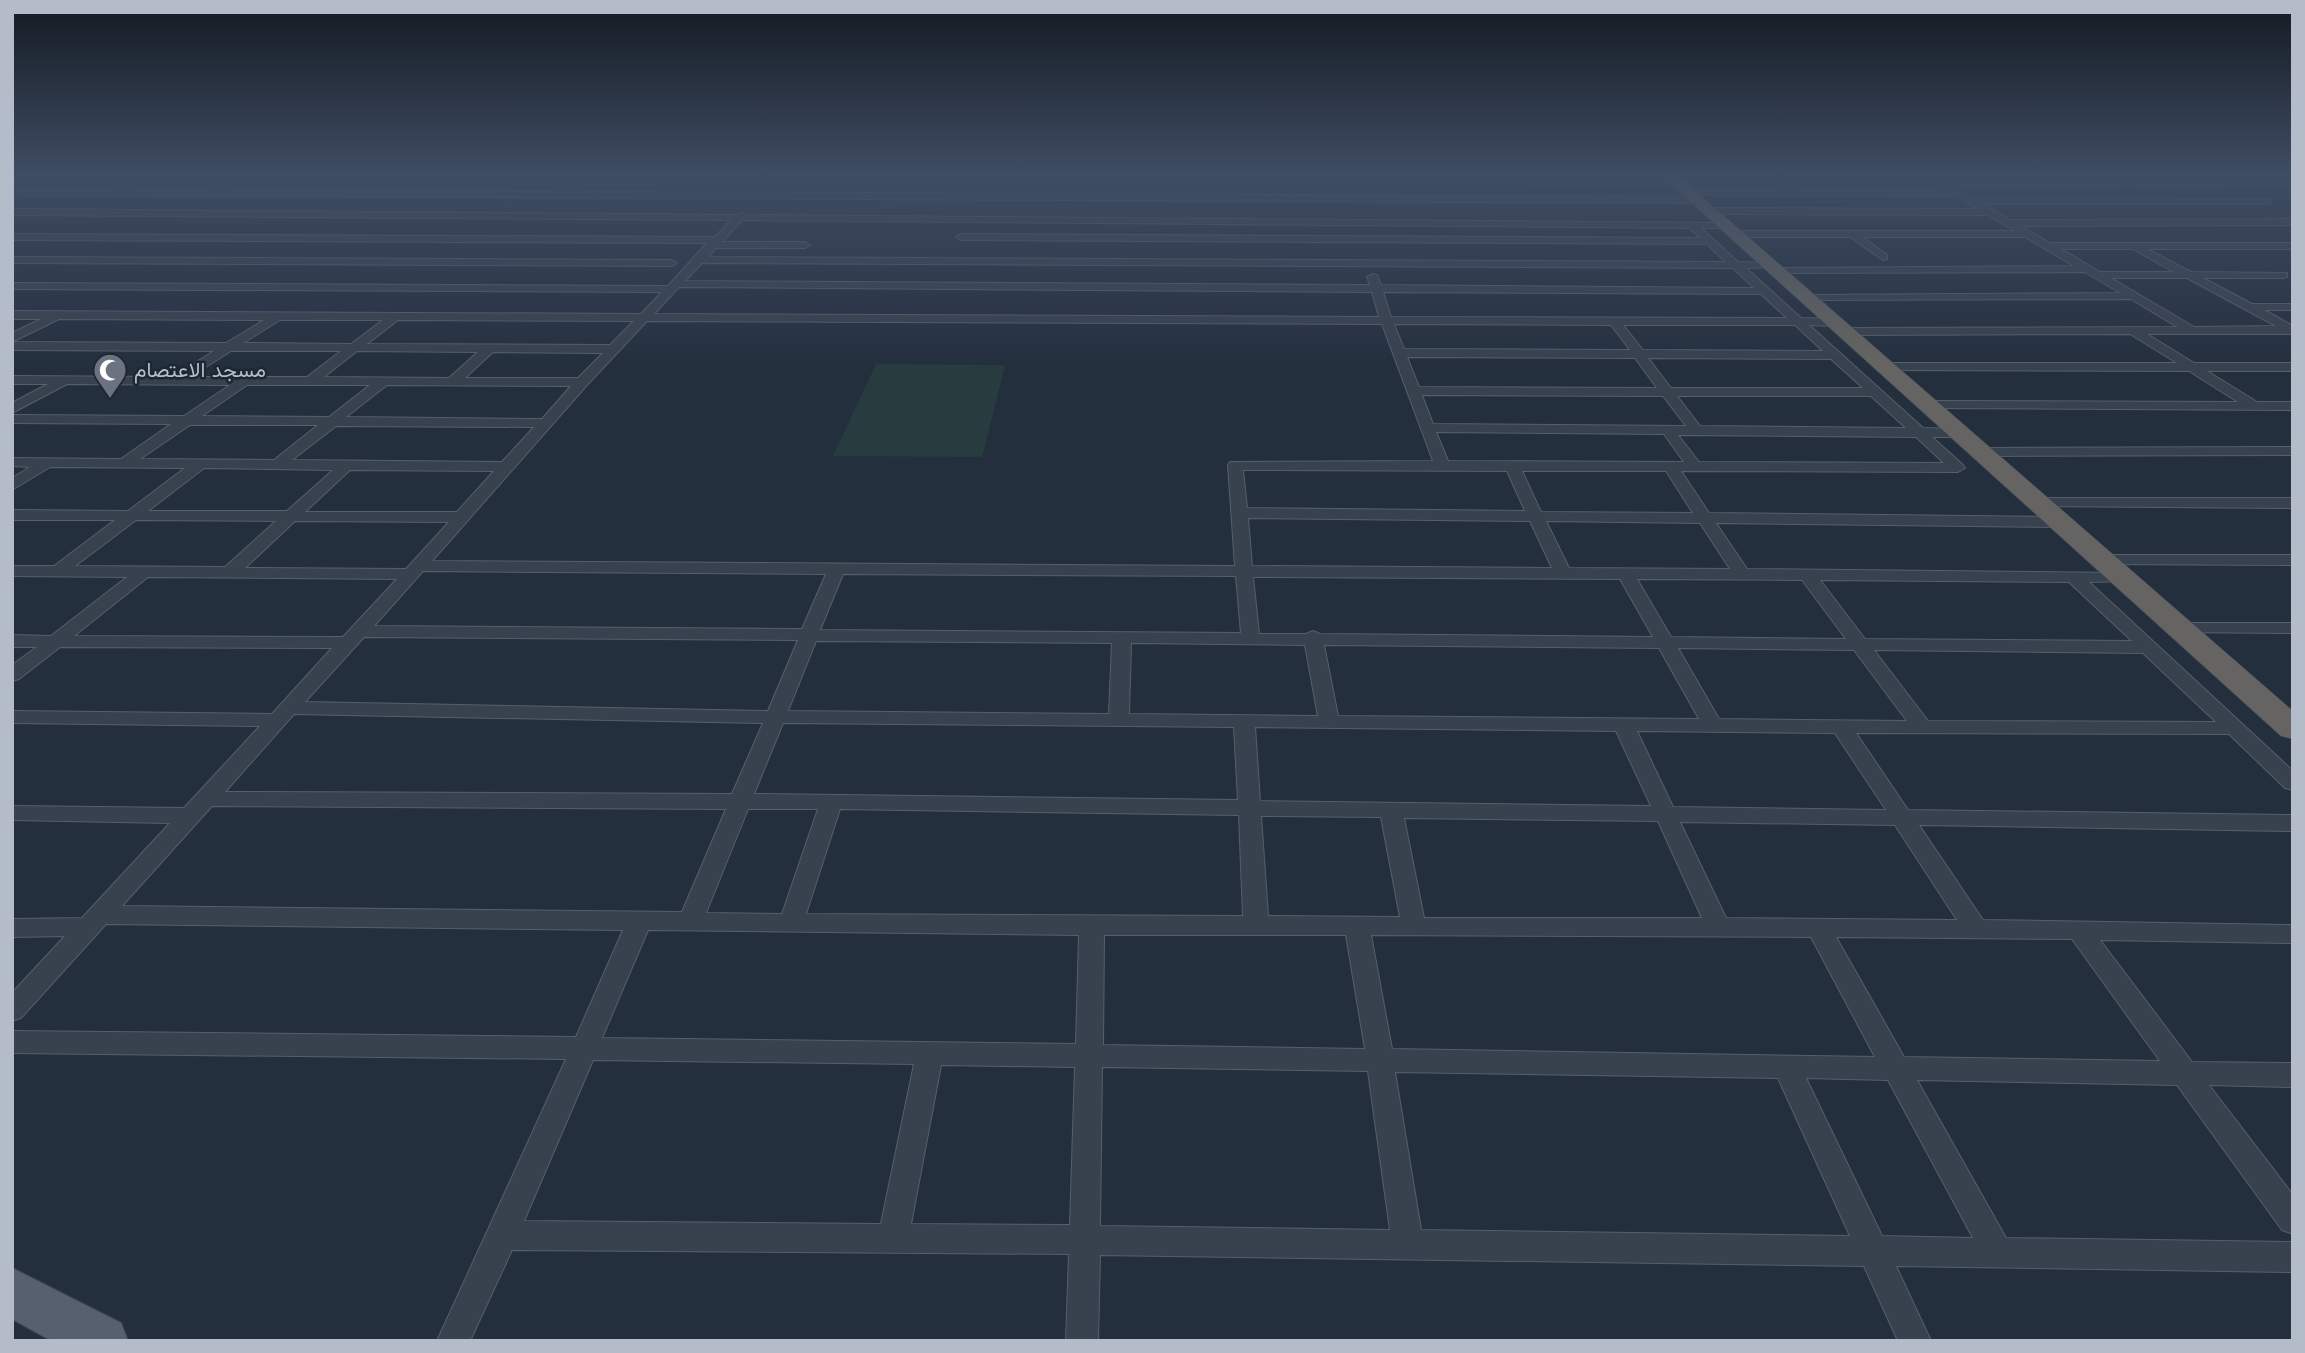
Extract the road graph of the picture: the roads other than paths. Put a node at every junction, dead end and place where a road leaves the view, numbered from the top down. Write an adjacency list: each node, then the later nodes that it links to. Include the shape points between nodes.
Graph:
1 (41, 239): 25 (street)
2 (204, 239): 35 (street)
3 (395, 239): 39 (street)
4 (505, 239): 41 (street)
5 (520, 239): 16 (street)
6 (717, 239): 21 (street)
7 (743, 239): 21 (street)
8 (809, 239): 34 (street)
9 (960, 239): 37 (street)
10 (1153, 239): 46 (street)
11 (1207, 239): 17 (street)
12 (1571, 239): 20 (street)
13 (1731, 239): 54 (highway)
14 (1859, 239): 29 (street)
15 (2034, 239): 22 (street)
16 (612, 240): 21 (street); 43 (street)
17 (1290, 240): 18 (street); 48 (street)
18 (1375, 240): 19 (street); 50 (street)
19 (1489, 240): 20 (street)
20 (1560, 240): 52 (street)
21 (714, 242): 33 (street)
22 (2045, 246): 23 (street); 27 (street)
23 (2133, 246): 24 (street, via 2224,241 2246,252); 57 (street)
24 (2293, 246)
25 (12, 252)
26 (2035, 256): 27 (street)
27 (2063, 256): 55 (street)
28 (1869, 257): 29 (street)
29 (1883, 257): 30 (street)
30 (1897, 257)
31 (12, 260): 32 (street)
32 (66, 260): 35 (street); 59 (street)
33 (696, 260): 34 (street); 60 (street)
34 (793, 260): 36 (street)
35 (160, 261): 38 (street)
36 (919, 261): 37 (street); 69 (street)
37 (951, 261): 45 (street)
38 (269, 262): 39 (street); 61 (street)
39 (363, 262): 40 (street)
40 (420, 263): 41 (street); 62 (street)
41 (475, 263): 42 (street)
42 (526, 263): 43 (street); 63 (street)
43 (588, 263): 44 (street)
44 (672, 263)
45 (1122, 263): 46 (street); 70 (street)
46 (1155, 263): 47 (street)
47 (1234, 263): 48 (street); 71 (street)
48 (1296, 263): 49 (street)
49 (1368, 263): 50 (street); 64 (street)
50 (1385, 263): 51 (street)
51 (1525, 264): 52 (street); 65 (street)
52 (1578, 264): 54 (street)
53 (2259, 264): 58 (street)
54 (1763, 268): 55 (street); 65 (street); 67 (highway); 84 (street)
55 (2085, 269): 56 (street)
56 (2096, 275): 57 (street); 66 (street)
57 (2189, 275): 58 (street); 72 (street)
58 (2288, 278)
59 (12, 286): 61 (street)
60 (671, 286): 63 (street); 69 (street); 81 (street)
61 (228, 287): 62 (street); 76 (street)
62 (382, 287): 63 (street); 78 (street)
63 (495, 288): 80 (street)
64 (1377, 289): 65 (street); 71 (street); 82 (street)
65 (1542, 289): 68 (street)
66 (2133, 296): 67 (street); 87 (street)
67 (1807, 298): 85 (highway)
68 (1550, 299)
69 (900, 301): 70 (street); 70 (street); 81 (street)
70 (1117, 303): 71 (street); 71 (street)
71 (1239, 303): 82 (street)
72 (2250, 307): 73 (street); 88 (street)
73 (2293, 307)
74 (12, 315): 75 (street)
75 (57, 315): 76 (street); 89 (street)
76 (181, 315): 77 (street)
77 (278, 315): 78 (street); 91 (street)
78 (342, 315): 79 (street)
79 (397, 316): 80 (street); 92 (street)
80 (461, 316): 81 (street)
81 (644, 316): 94 (street)
82 (1386, 318): 83 (street, via 1561,315); 95 (street)
83 (1614, 321): 84 (street); 96 (street)
84 (1798, 322): 85 (street); 97 (street)
85 (1841, 327): 86 (street); 98 (highway)
86 (2133, 330): 87 (street); 100 (street)
87 (2191, 330): 88 (street)
88 (2292, 330)
89 (12, 338)
90 (12, 346): 91 (street)
91 (228, 347): 92 (street); 103 (street)
92 (354, 348): 93 (street); 106 (street)
93 (490, 348): 94 (street); 107 (street)
94 (613, 349): 108 (street)
95 (1398, 353): 96 (street); 109 (street)
96 (1639, 354): 97 (street); 110 (street)
97 (1834, 355): 111 (street)
98 (1886, 367): 100 (street); 112 (highway)
99 (2293, 367): 100 (street)
100 (2193, 368): 113 (street)
101 (12, 380): 102 (street)
102 (64, 380): 103 (street); 115 (street)
103 (174, 381): 104 (street)
104 (243, 381): 106 (street); 117 (street)
105 (384, 381): 106 (street); 107 (street); 118 (street)
106 (309, 382)
107 (452, 382): 108 (street)
108 (582, 382): 119 (street)
109 (1414, 391): 110 (street); 120 (street)
110 (1666, 391): 111 (street); 122 (street)
111 (1872, 392): 123 (street)
112 (1930, 405): 113 (street); 124 (highway)
113 (2253, 406): 114 (street)
114 (2293, 406)
115 (12, 409)
116 (12, 419): 117 (street)
117 (188, 419): 118 (street); 129 (street)
118 (334, 421): 119 (street); 131 (street)
119 (546, 423): 135 (street)
120 (1429, 428): 121 (street); 133 (street)
121 (1667, 429): 122 (street); 137 (street)
122 (1696, 430): 123 (street)
123 (1919, 433): 124 (street); 137 (street, via 1958,468)
124 (1961, 433): 126 (highway)
125 (2293, 451): 126 (street)
126 (1983, 452): 139 (highway)
127 (12, 462): 128 (street)
128 (47, 462): 129 (street); 138 (street)
129 (126, 463): 130 (street)
130 (202, 463): 131 (street); 144 (street)
131 (278, 464): 132 (street)
132 (347, 465): 135 (street); 145 (street)
133 (1442, 466): 134 (street); 141 (street, via 1235,465)
134 (1512, 466): 136 (street); 143 (street)
135 (507, 467): 146 (street)
136 (1671, 467): 137 (street); 147 (street)
137 (1695, 467)
138 (12, 485)
139 (2040, 503): 140 (street); 148 (highway)
140 (2293, 503)
141 (1239, 513): 143 (street); 157 (street)
142 (12, 515): 144 (street)
143 (1536, 515): 147 (street); 158 (street)
144 (131, 516): 145 (street); 154 (street)
145 (292, 516): 146 (street); 156 (street)
146 (463, 517): 151 (street)
147 (1704, 517): 148 (street); 160 (street)
148 (2062, 522): 150 (highway)
149 (2293, 560): 150 (street)
150 (2111, 568): 162 (street); 163 (highway)
151 (415, 570): 152 (street); 156 (street); 166 (street)
152 (836, 570): 157 (street); 165 (street)
153 (12, 571): 154 (street)
154 (58, 571): 155 (street)
155 (144, 572): 156 (street); 171 (street)
156 (229, 573)
157 (1243, 573): 158 (street); 168 (street)
158 (1563, 573): 159 (street)
159 (1626, 575): 160 (street); 172 (street)
160 (1742, 575): 161 (street)
161 (1808, 576): 162 (street); 173 (street)
162 (2074, 576): 174 (street)
163 (2178, 628): 164 (street); 176 (highway)
164 (2293, 628)
165 (808, 636): 166 (street); 167 (street); 179 (street)
166 (352, 637): 171 (street); 177 (street)
167 (1122, 637): 168 (street); 180 (street)
168 (1250, 637): 169 (street)
169 (1313, 637): 172 (street); 182 (street)
170 (12, 641): 171 (street)
171 (55, 641): 175 (street)
172 (1663, 641): 173 (street); 184 (street)
173 (1859, 643): 174 (street); 186 (street)
174 (2148, 647): 187 (street)
175 (12, 675)
176 (2282, 711): 188 (highway)
177 (283, 714): 178 (street); 179 (street); 190 (street)
178 (12, 717)
179 (774, 717): 180 (street); 191 (street)
180 (1119, 718): 181 (street)
181 (1244, 720): 182 (street); 193 (street)
182 (1329, 720): 183 (street)
183 (1623, 723): 184 (street); 196 (street)
184 (1712, 724): 185 (street)
185 (1841, 726): 186 (street); 198 (street)
186 (1922, 727): 187 (street)
187 (2232, 728): 189 (street)
188 (2293, 729)
189 (2293, 783)
190 (206, 799): 191 (street); 197 (street)
191 (739, 802): 192 (street); 201 (street)
192 (831, 802): 193 (street); 203 (street)
193 (1250, 808): 194 (street); 204 (street)
194 (1391, 810): 196 (street); 207 (street)
195 (12, 813): 197 (street)
196 (1667, 814): 198 (street); 208 (street)
197 (190, 816): 202 (street)
198 (1902, 818): 199 (street); 209 (street)
199 (2293, 823)
200 (640, 920): 201 (street); 202 (street); 216 (street)
201 (691, 920): 203 (street)
202 (93, 921): 210 (street); 214 (street)
203 (791, 922): 205 (street)
204 (1256, 924): 205 (street); 206 (street)
205 (1092, 926): 218 (street)
206 (1357, 926): 207 (street); 219 (street)
207 (1414, 927): 208 (street)
208 (1718, 927): 211 (street)
209 (1975, 927): 211 (street); 212 (street)
210 (12, 928)
211 (1819, 929): 221 (street)
212 (2078, 929): 213 (street); 222 (street)
213 (2293, 934)
214 (12, 1011)
215 (12, 1042): 216 (street)
216 (582, 1047): 217 (street); 225 (street)
217 (930, 1053): 218 (street); 226 (street)
218 (1089, 1057): 219 (street); 227 (street)
219 (1379, 1061): 220 (street); 228 (street)
220 (1787, 1067): 221 (street); 229 (street)
221 (1897, 1069): 222 (street); 230 (street)
222 (2184, 1073): 223 (street); 224 (street)
223 (2293, 1075)
224 (2293, 1220)
225 (503, 1235): 226 (street); 234 (street)
226 (893, 1239): 227 (street)
227 (1085, 1240): 228 (street); 235 (street)
228 (1408, 1245): 229 (street)
229 (1874, 1252): 230 (street); 236 (street)
230 (1998, 1254): 231 (street)
231 (2293, 1257)
232 (12, 1292): 233 (main road)
233 (103, 1341)
234 (453, 1341)
235 (1082, 1341)
236 (1915, 1341)

